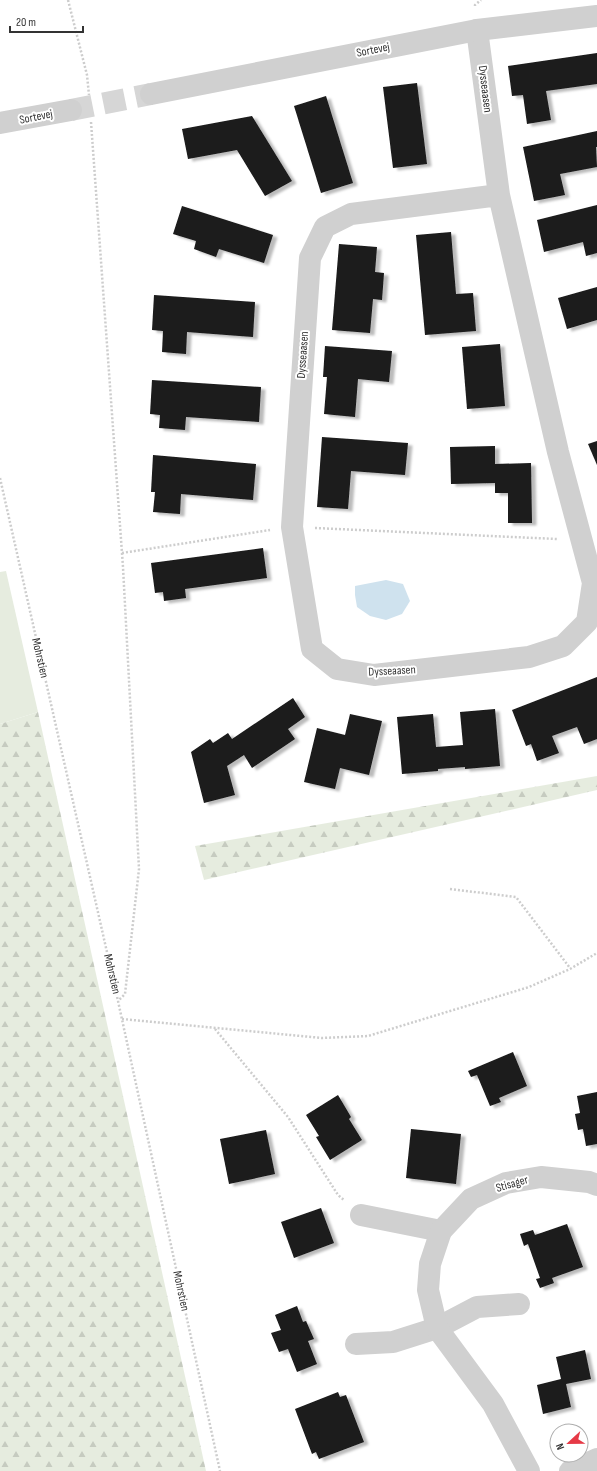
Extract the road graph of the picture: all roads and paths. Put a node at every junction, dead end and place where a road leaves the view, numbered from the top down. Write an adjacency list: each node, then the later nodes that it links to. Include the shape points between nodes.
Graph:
1 (68, 0): 5 (path, via 87,75)
2 (597, 16): 3 (street, Sortevej)
3 (477, 30): 4 (street, Sortevej); 8 (street, Dysseaasen)
4 (151, 94)
5 (89, 97)
6 (81, 114): 7 (street, Sortevej); 12 (path)
7 (0, 123)
8 (499, 196): 10 (street, Dysseaasen, via 351,214 325,227 310,258); 11 (street, Dysseaasen, via 558,452)
9 (0, 478): 16 (path, Mohrstien)
10 (292, 527): 11 (path); 11 (street, Dysseaasen, via 312,649 337,669 374,675 529,658 563,646 587,622 593,583); 12 (path)
11 (582, 540)
12 (122, 553): 16 (path, via 140,869 125,994)
13 (450, 890): 15 (path, via 516,897)
14 (597, 954): 15 (path)
15 (570, 968): 18 (path, via 529,987 368,1036 322,1038)
16 (118, 1002): 17 (path, Mohrstien)
17 (121, 1019): 18 (path); 26 (path, Mohrstien)
18 (214, 1029): 20 (path, via 288,1117 338,1195)
19 (597, 1185): 21 (street, Stisager, via 541,1177 506,1183 471,1199)
20 (361, 1215): 21 (street)
21 (441, 1231): 23 (street, Stisager, via 430,1264 428,1290)
22 (519, 1304): 23 (street, via 477,1307)
23 (437, 1328): 24 (street, via 394,1342); 27 (street, Stisager, via 492,1404)
24 (356, 1344)
25 (597, 1459): 28 (street)
26 (220, 1471)
27 (529, 1471)
28 (570, 1471)

